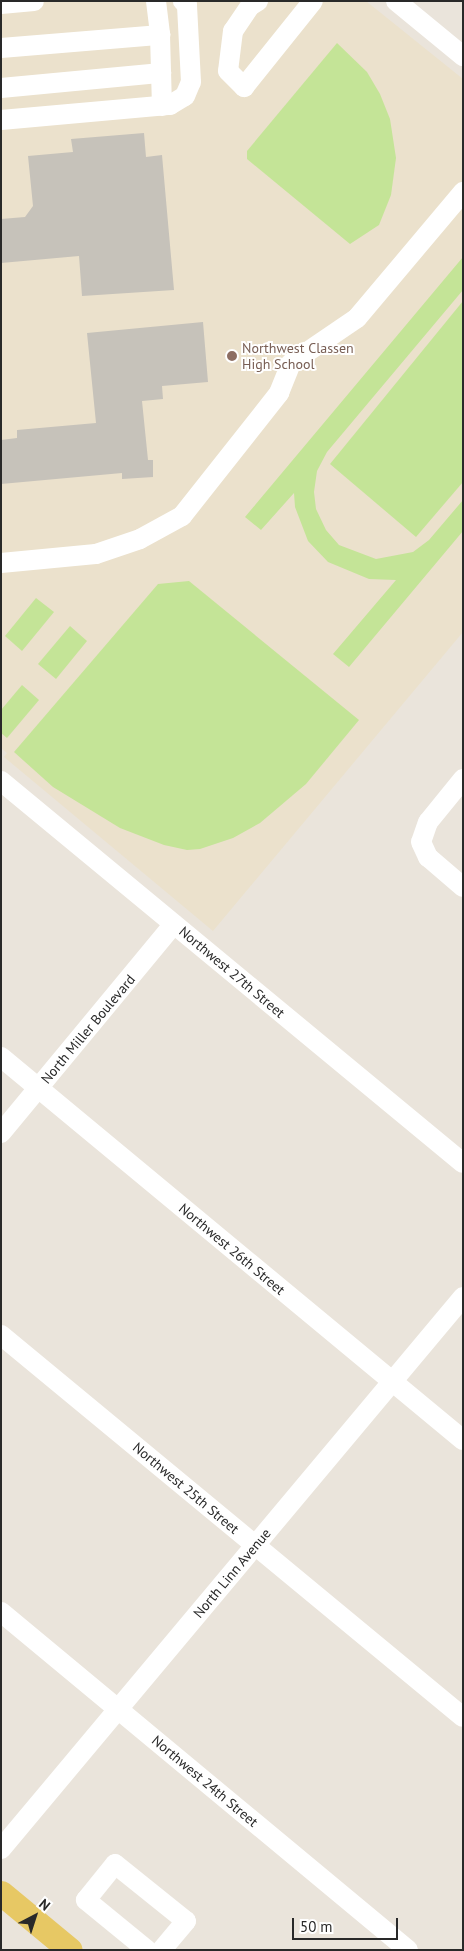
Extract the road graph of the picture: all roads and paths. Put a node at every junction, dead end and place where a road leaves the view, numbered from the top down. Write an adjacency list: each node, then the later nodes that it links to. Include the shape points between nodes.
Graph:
1 (34, 1): 7 (street)
2 (156, 1): 8 (street)
3 (313, 1): 6 (street, via 244,87 228,71 234,31)
4 (396, 1): 10 (street)
5 (188, 3): 13 (street, via 190,82 185,96)
6 (251, 3)
7 (1, 4)
8 (160, 35): 9 (street); 11 (street)
9 (1, 48)
10 (463, 56)
11 (161, 73): 12 (street); 13 (street)
12 (1, 88)
13 (162, 106): 14 (street)
14 (1, 120)
15 (463, 192): 16 (street, via 357,318 292,363 279,393 182,516 140,539 96,554)
16 (1, 563)
17 (463, 779): 19 (street, via 428,822 421,842 428,857)
18 (1, 781): 20 (street, Northwest 27th Street)
19 (463, 887)
20 (174, 924): 22 (street, North Miller Boulevard); 24 (street, Northwest 27th Street)
21 (1, 1057): 22 (street, Northwest 26th Street)
22 (38, 1088): 23 (street, North Miller Boulevard); 27 (street, Northwest 26th Street)
23 (1, 1133)
24 (463, 1163)
25 (463, 1297): 27 (street, North Linn Avenue)
26 (1, 1335): 29 (street, Northwest 25th Street)
27 (392, 1382): 28 (street, Northwest 26th Street); 29 (street, North Linn Avenue)
28 (463, 1440)
29 (255, 1545): 31 (street, North Linn Avenue); 32 (street, Northwest 25th Street)
30 (1, 1612): 31 (street, Northwest 24th Street)
31 (118, 1710): 33 (street, North Linn Avenue); 38 (street, Northwest 24th Street)
32 (463, 1718)
33 (1, 1849)
34 (1, 1893): 35 (main road)
35 (70, 1950)
36 (147, 1950): 37 (street, via 86,1900 115,1864 186,1921)
37 (162, 1950)
38 (408, 1950)

